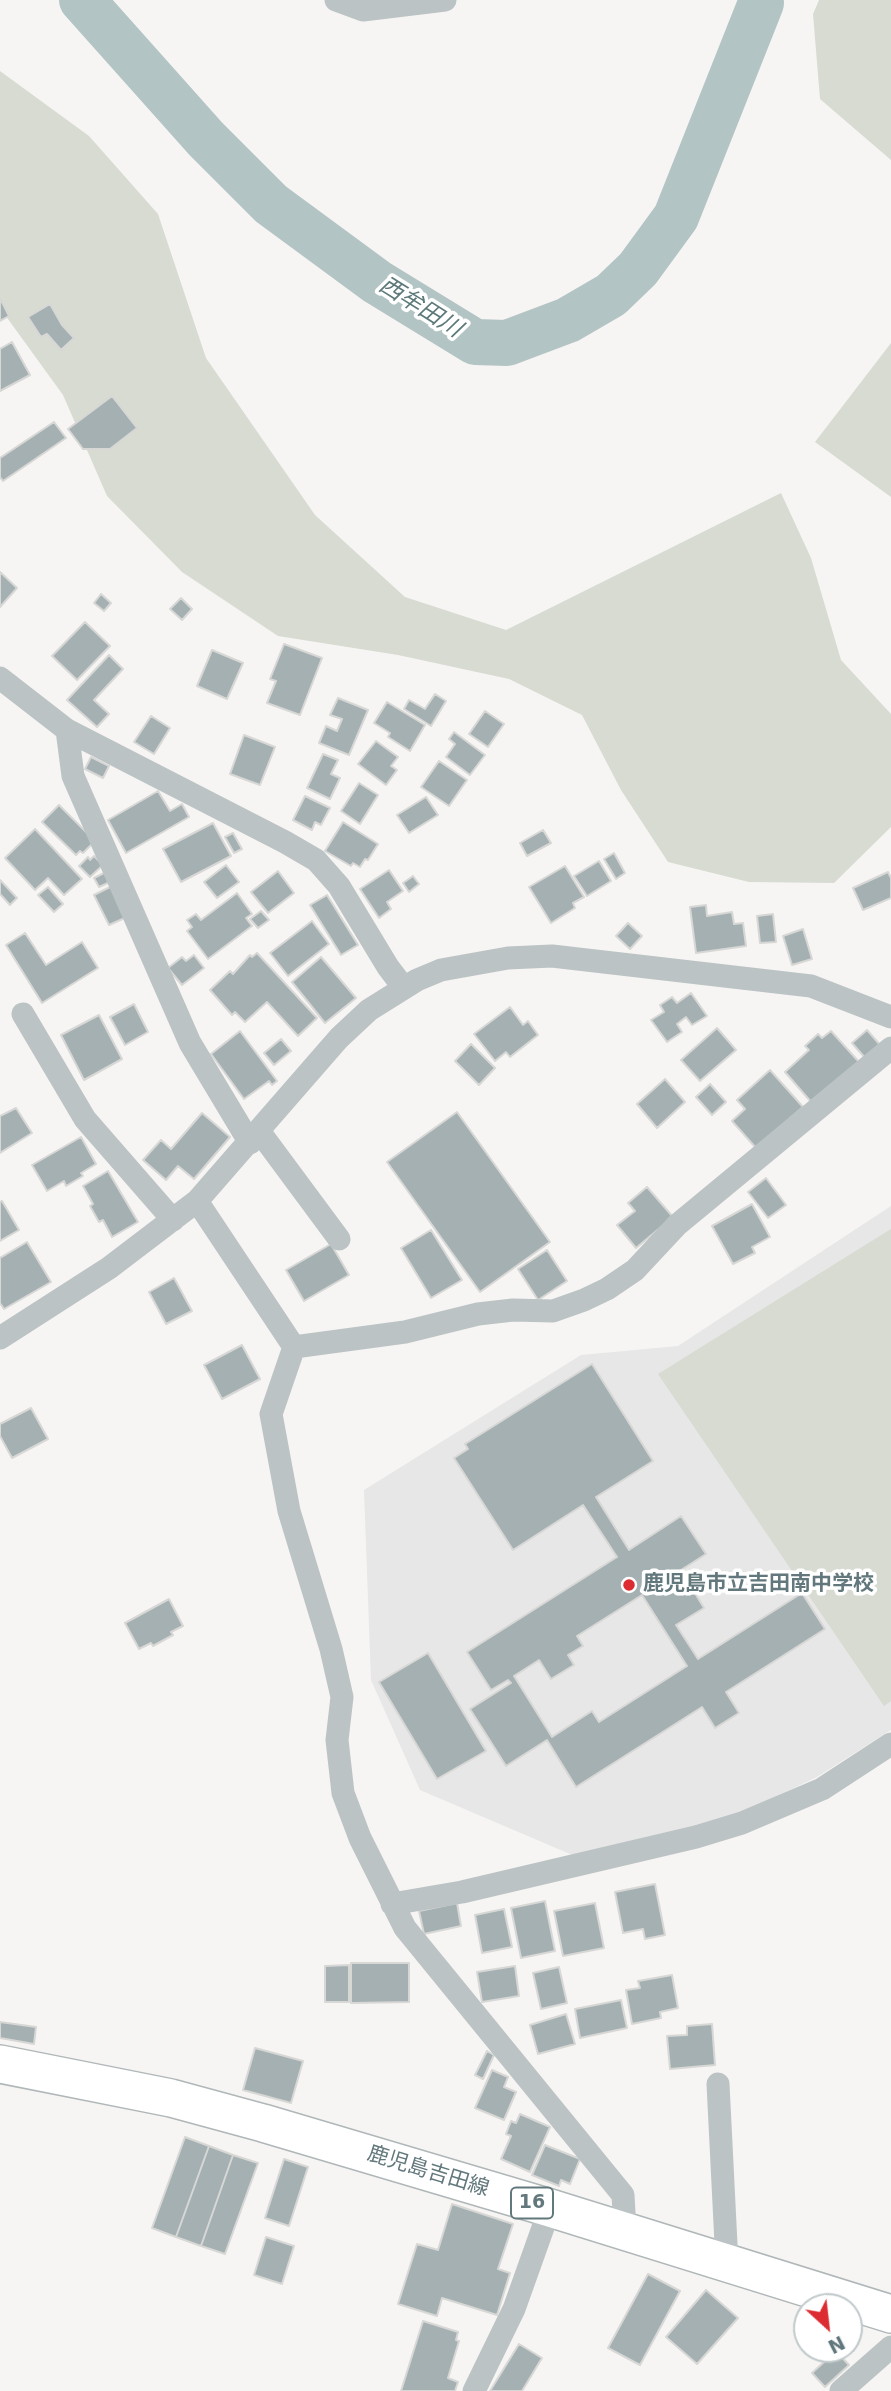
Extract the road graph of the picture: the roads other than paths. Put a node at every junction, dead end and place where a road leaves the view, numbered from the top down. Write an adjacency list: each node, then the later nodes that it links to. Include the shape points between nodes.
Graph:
1 (336, 0): 2 (street, via 363,10)
2 (445, 0)
3 (0, 677): 4 (street)
4 (67, 730): 5 (street, via 316,860 339,886); 9 (street, via 73,776 190,1043)
5 (404, 988): 7 (street, via 441,970 508,958 552,956 811,986); 9 (street, via 369,1010 339,1038)
6 (23, 1014): 11 (street, via 85,1119)
7 (891, 1017)
8 (891, 1048): 14 (street, via 677,1225 635,1270 584,1300 553,1311 478,1314 405,1332)
9 (254, 1137): 10 (street); 12 (street)
10 (197, 1201): 11 (street); 14 (street)
11 (173, 1220): 13 (street, via 109,1268)
12 (339, 1239)
13 (0, 1338)
14 (294, 1347): 16 (street, via 271,1414 289,1511 342,1697 337,1740 343,1793)
15 (891, 1744): 16 (street, via 822,1789 742,1823 462,1892)
16 (392, 1904): 20 (street, via 405,1928 623,2194)
17 (0, 2064): 19 (main road, 鹿児島吉田線 / 16, via 171,2098)
18 (718, 2084): 21 (street)
19 (550, 2208): 20 (main road, 鹿児島吉田線 / 16); 24 (street, via 514,2309)
20 (625, 2231): 21 (main road, 鹿児島吉田線 / 16)
21 (727, 2264): 22 (main road, 鹿児島吉田線 / 16)
22 (891, 2314)
23 (891, 2347): 25 (street)
24 (474, 2391)
25 (841, 2391)

